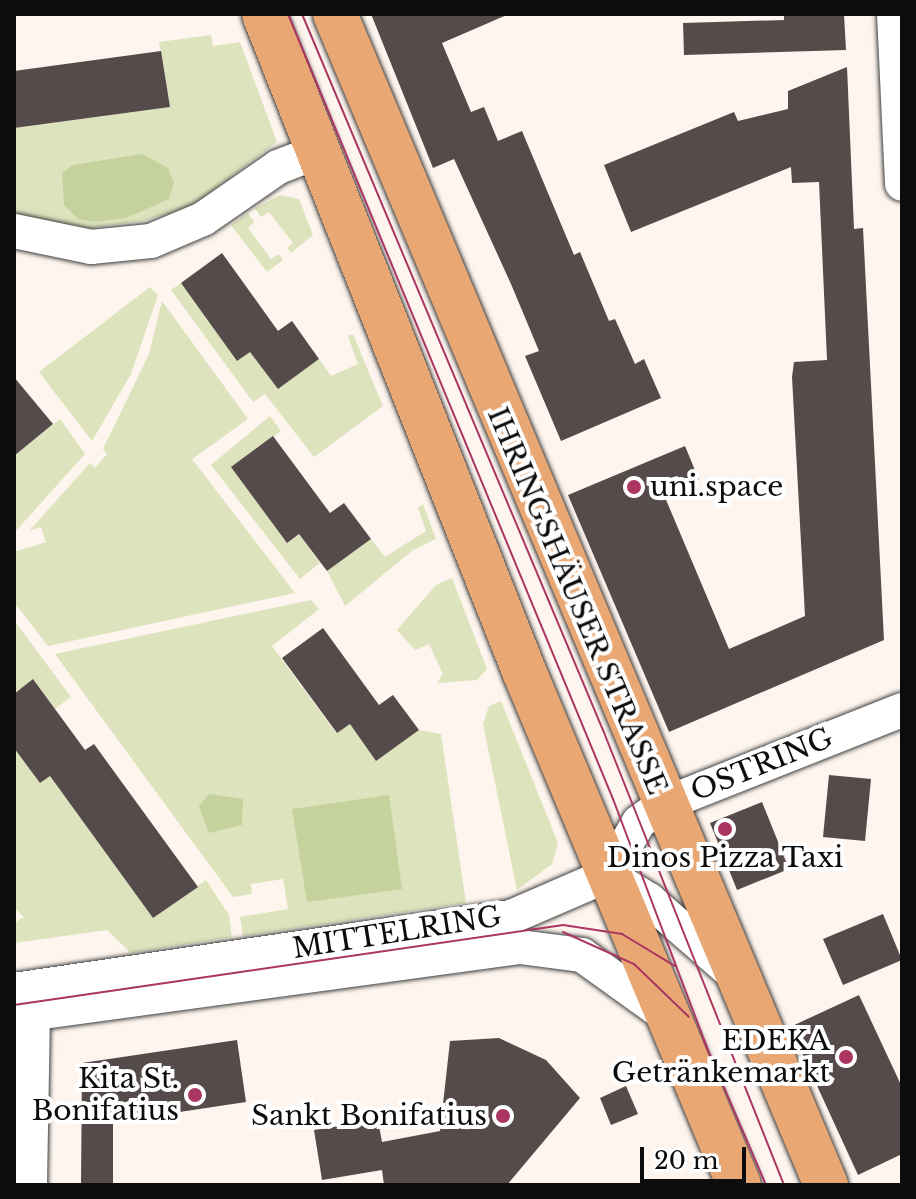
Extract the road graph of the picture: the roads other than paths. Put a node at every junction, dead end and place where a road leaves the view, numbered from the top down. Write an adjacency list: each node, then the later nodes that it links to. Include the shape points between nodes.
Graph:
1 (264, 14): 5 (main road)
2 (335, 14): 9 (main road, IHRINGSHÄUSER STRASSE)
3 (894, 14): 4 (street)
4 (900, 93): 6 (street)
5 (320, 151): 7 (street, via 278,167 203,219 151,241 91,247); 10 (main road)
6 (902, 184)
7 (14, 231)
8 (902, 710): 9 (street, OSTRING)
9 (662, 805): 10 (street, OSTRING, via 639,822); 11 (main road, IHRINGSHÄUSER STRASSE)
10 (608, 875): 11 (street, via 649,900 705,955); 12 (street, MITTELRING, via 511,917); 13 (main road)
11 (737, 977): 16 (main road, IHRINGSHÄUSER STRASSE)
12 (20, 1006): 13 (street, MITTELRING, via 520,947 582,955); 14 (street, via 33,1059)
13 (667, 1016): 15 (main road)
14 (30, 1185)
15 (739, 1185)
16 (826, 1185)

